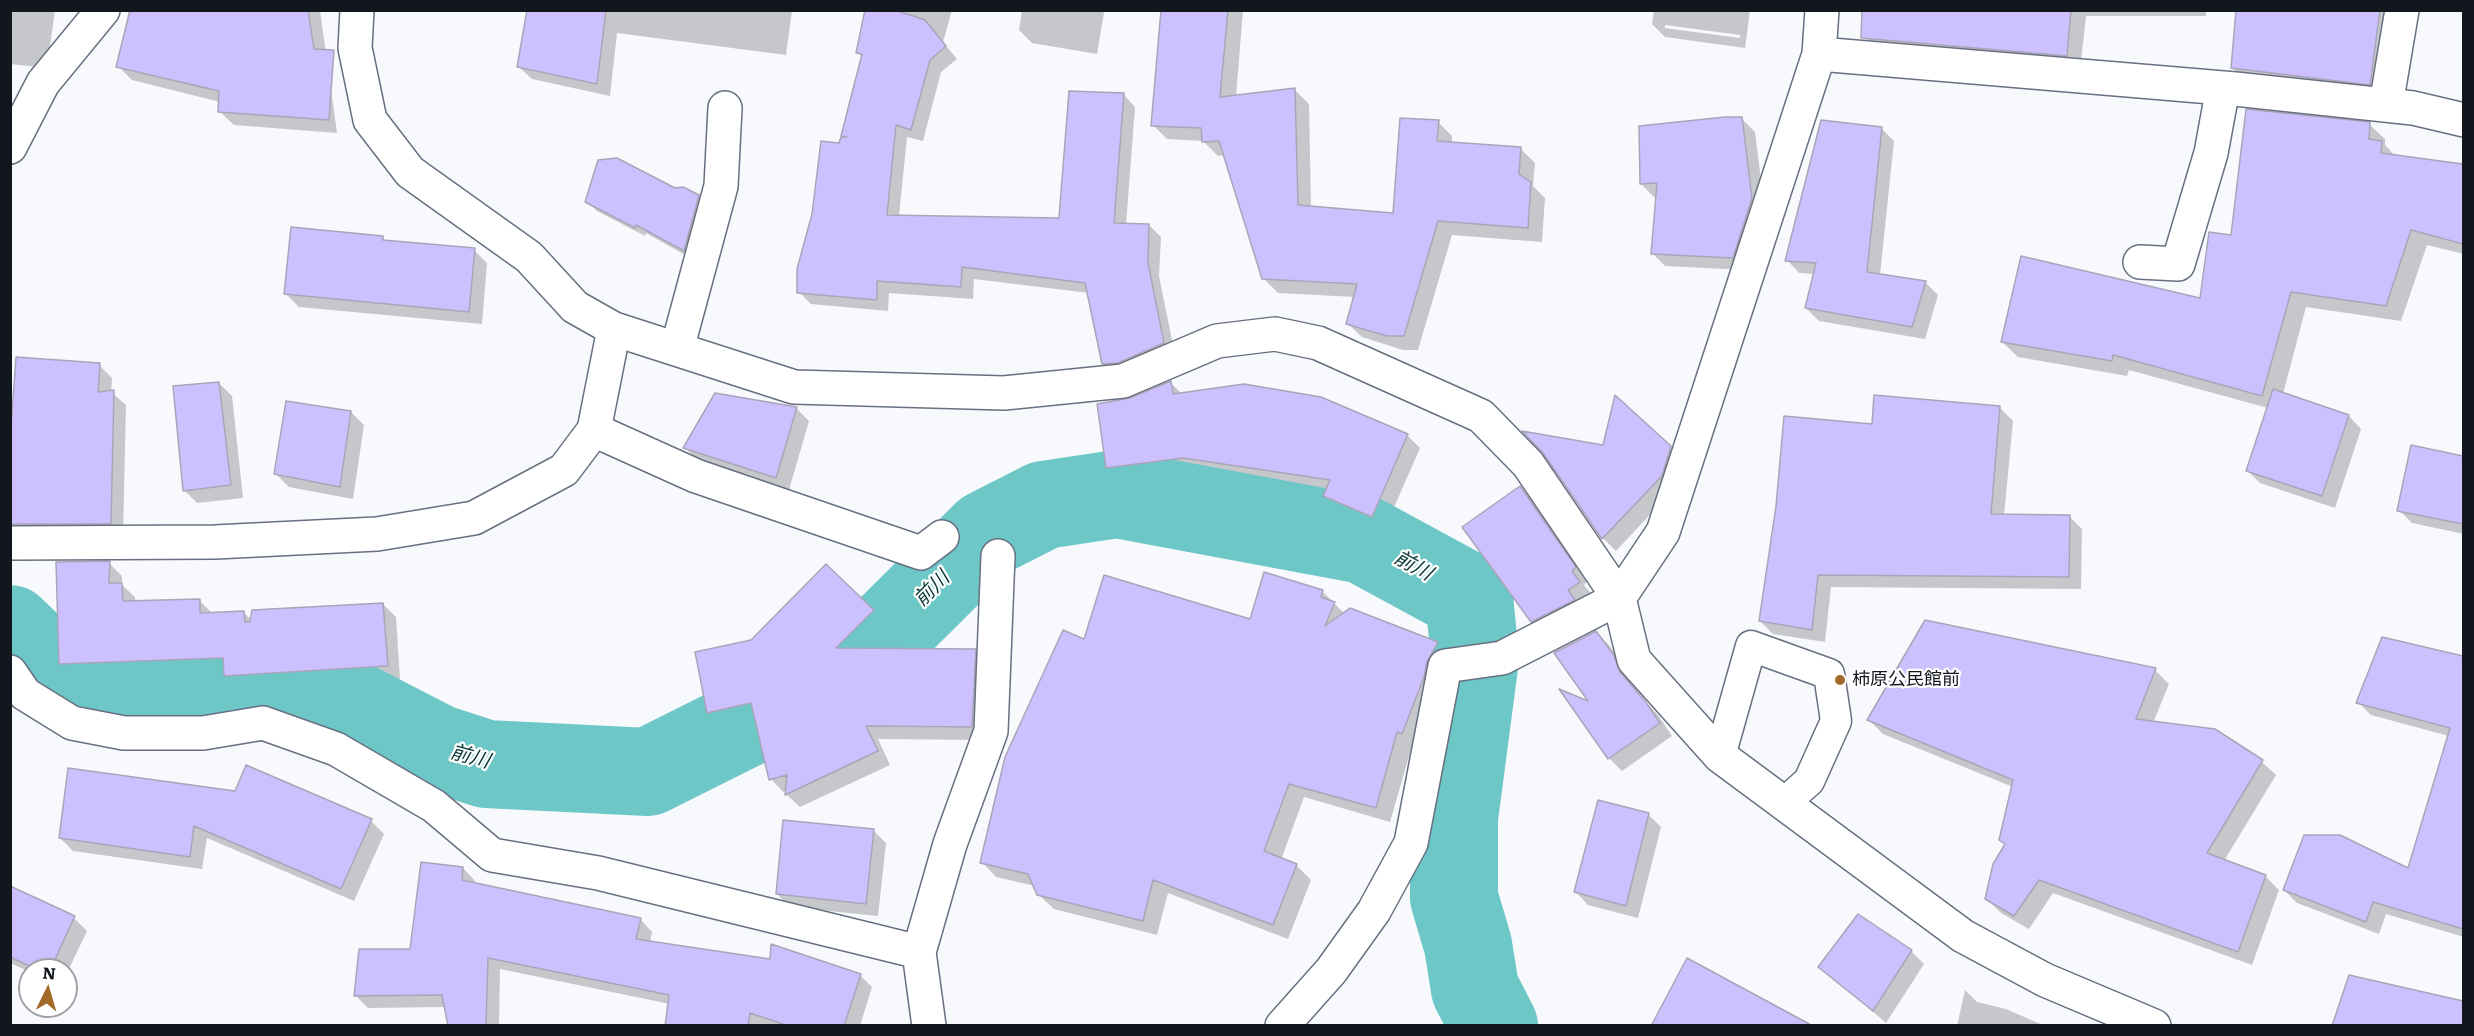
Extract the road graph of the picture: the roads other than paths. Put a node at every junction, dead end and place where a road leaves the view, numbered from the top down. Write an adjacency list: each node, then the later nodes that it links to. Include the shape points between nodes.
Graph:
1 (103, 10): 10 (street, via 43,83)
2 (357, 10): 12 (street, via 355,48 370,120 410,172 529,257 575,307)
3 (1822, 10): 5 (street)
4 (2402, 10): 7 (street)
5 (1819, 54): 6 (street); 18 (street, via 1663,532)
6 (2223, 88): 7 (street); 11 (street, via 2211,153 2178,264)
7 (2385, 105): 9 (street)
8 (725, 108): 13 (street, via 721,186)
9 (2463, 120)
10 (10, 147)
11 (2140, 262)
12 (614, 329): 13 (street); 14 (street)
13 (676, 349): 18 (street, via 794,387 1004,393 1123,381 1217,341 1275,334 1318,344 1481,416 1528,464)
14 (594, 429): 15 (street, via 696,476 921,553); 16 (street, via 564,470 474,518 377,534 215,542)
15 (942, 537)
16 (10, 543)
17 (999, 556): 22 (street, via 991,731 950,844)
18 (1619, 598): 20 (street, via 1634,660); 24 (street, via 1502,657 1445,666 1411,843 1374,911 1338,963)
19 (10, 672): 22 (street, via 26,694 72,723 124,733 203,733 263,723 336,748 435,806 492,855 598,873)
20 (1720, 756): 21 (street); 21 (lane, via 1751,646 1828,674 1836,720 1809,781)
21 (1783, 804): 25 (street, via 1963,936 2045,980)
22 (919, 952): 23 (street)
23 (929, 1026)
24 (1282, 1026)
25 (2154, 1026)

